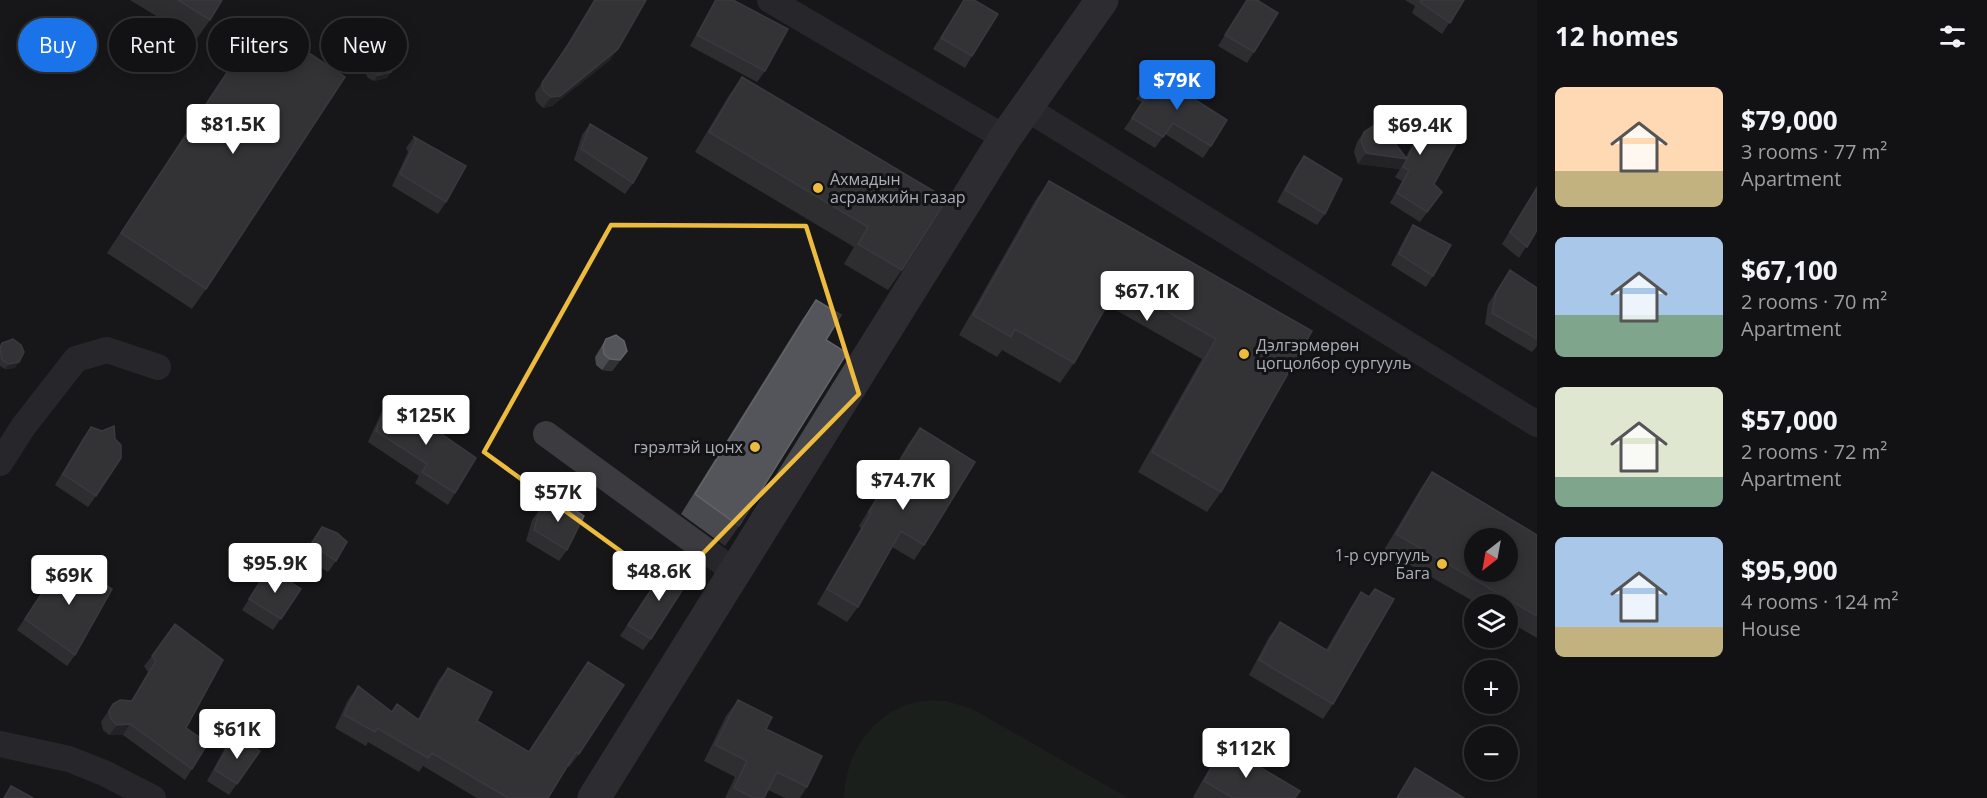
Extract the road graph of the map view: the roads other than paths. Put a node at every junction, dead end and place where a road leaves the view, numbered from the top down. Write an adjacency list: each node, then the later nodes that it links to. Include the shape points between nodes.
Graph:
1 (770, 0): 4 (street)
2 (1102, 0): 3 (main road)
3 (1026, 108): 4 (main road); 6 (street)
4 (1005, 138): 9 (main road)
5 (158, 367): 8 (street, via 107,350 76,359 22,427)
6 (1537, 424)
7 (546, 435): 9 (street)
8 (0, 463)
9 (734, 571): 12 (main road)
10 (0, 744): 11 (street, via 69,759)
11 (153, 798)
12 (594, 798)

